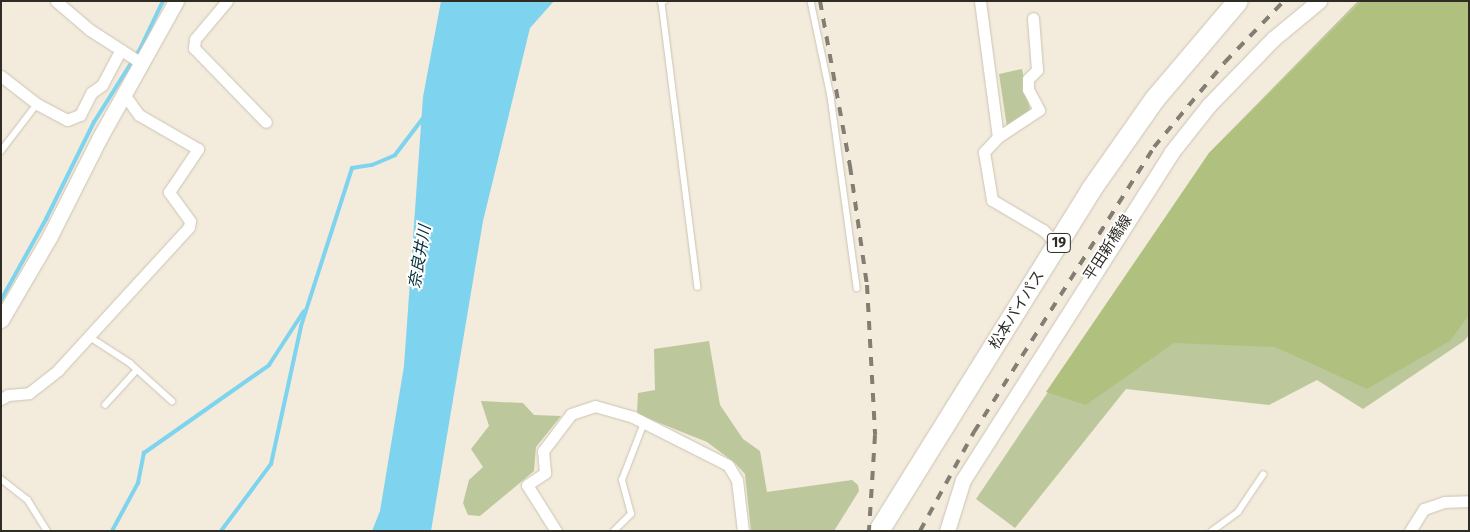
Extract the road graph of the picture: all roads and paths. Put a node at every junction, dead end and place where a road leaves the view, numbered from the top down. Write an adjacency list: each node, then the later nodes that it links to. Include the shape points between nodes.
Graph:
1 (56, 1): 11 (street, via 90,30)
2 (185, 1): 9 (street)
3 (227, 1): 15 (street, via 195,39 194,48)
4 (665, 1): 19 (lane, via 662,3)
5 (811, 1): 20 (lane, via 831,97)
6 (980, 1): 16 (street)
7 (1238, 1): 18 (highway, 松本バイパス / 19, via 1155,99 1091,190)
8 (1319, 1): 36 (main road, 平田新橋線, via 1273,38 1209,105 1166,161 963,480)
9 (173, 7): 11 (main road)
10 (1033, 18): 16 (street, via 1037,70 1028,79 1028,89 1039,110)
11 (132, 57): 13 (main road); 14 (street, via 90,93 80,115 67,120)
12 (1, 76): 14 (street)
13 (124, 94): 21 (main road, via 50,236); 22 (street, via 139,115 198,149 169,192 190,221 189,227)
14 (37, 104): 17 (lane)
15 (266, 122)
16 (998, 137): 18 (street, via 984,152 992,200 1042,230)
17 (1, 151)
18 (1058, 245): 35 (highway, 松本バイパス / 19)
19 (698, 287)
20 (857, 288)
21 (1, 320)
22 (90, 337): 23 (lane); 24 (street, via 58,370 28,393)
23 (138, 370): 25 (lane); 26 (lane)
24 (1, 399)
25 (172, 401)
26 (105, 405)
27 (644, 423): 32 (street, via 595,406 571,414 543,451 545,473 527,485); 33 (lane, via 622,480 631,514); 34 (street, via 728,465 737,480)
28 (1263, 475): 37 (lane, via 1250,498)
29 (1, 479): 31 (lane, via 28,500)
30 (1469, 501): 38 (street, via 1444,502 1424,510)
31 (47, 531)
32 (556, 531)
33 (614, 531)
34 (743, 531)
35 (879, 531)
36 (947, 531)
37 (1212, 531)
38 (1410, 531)

